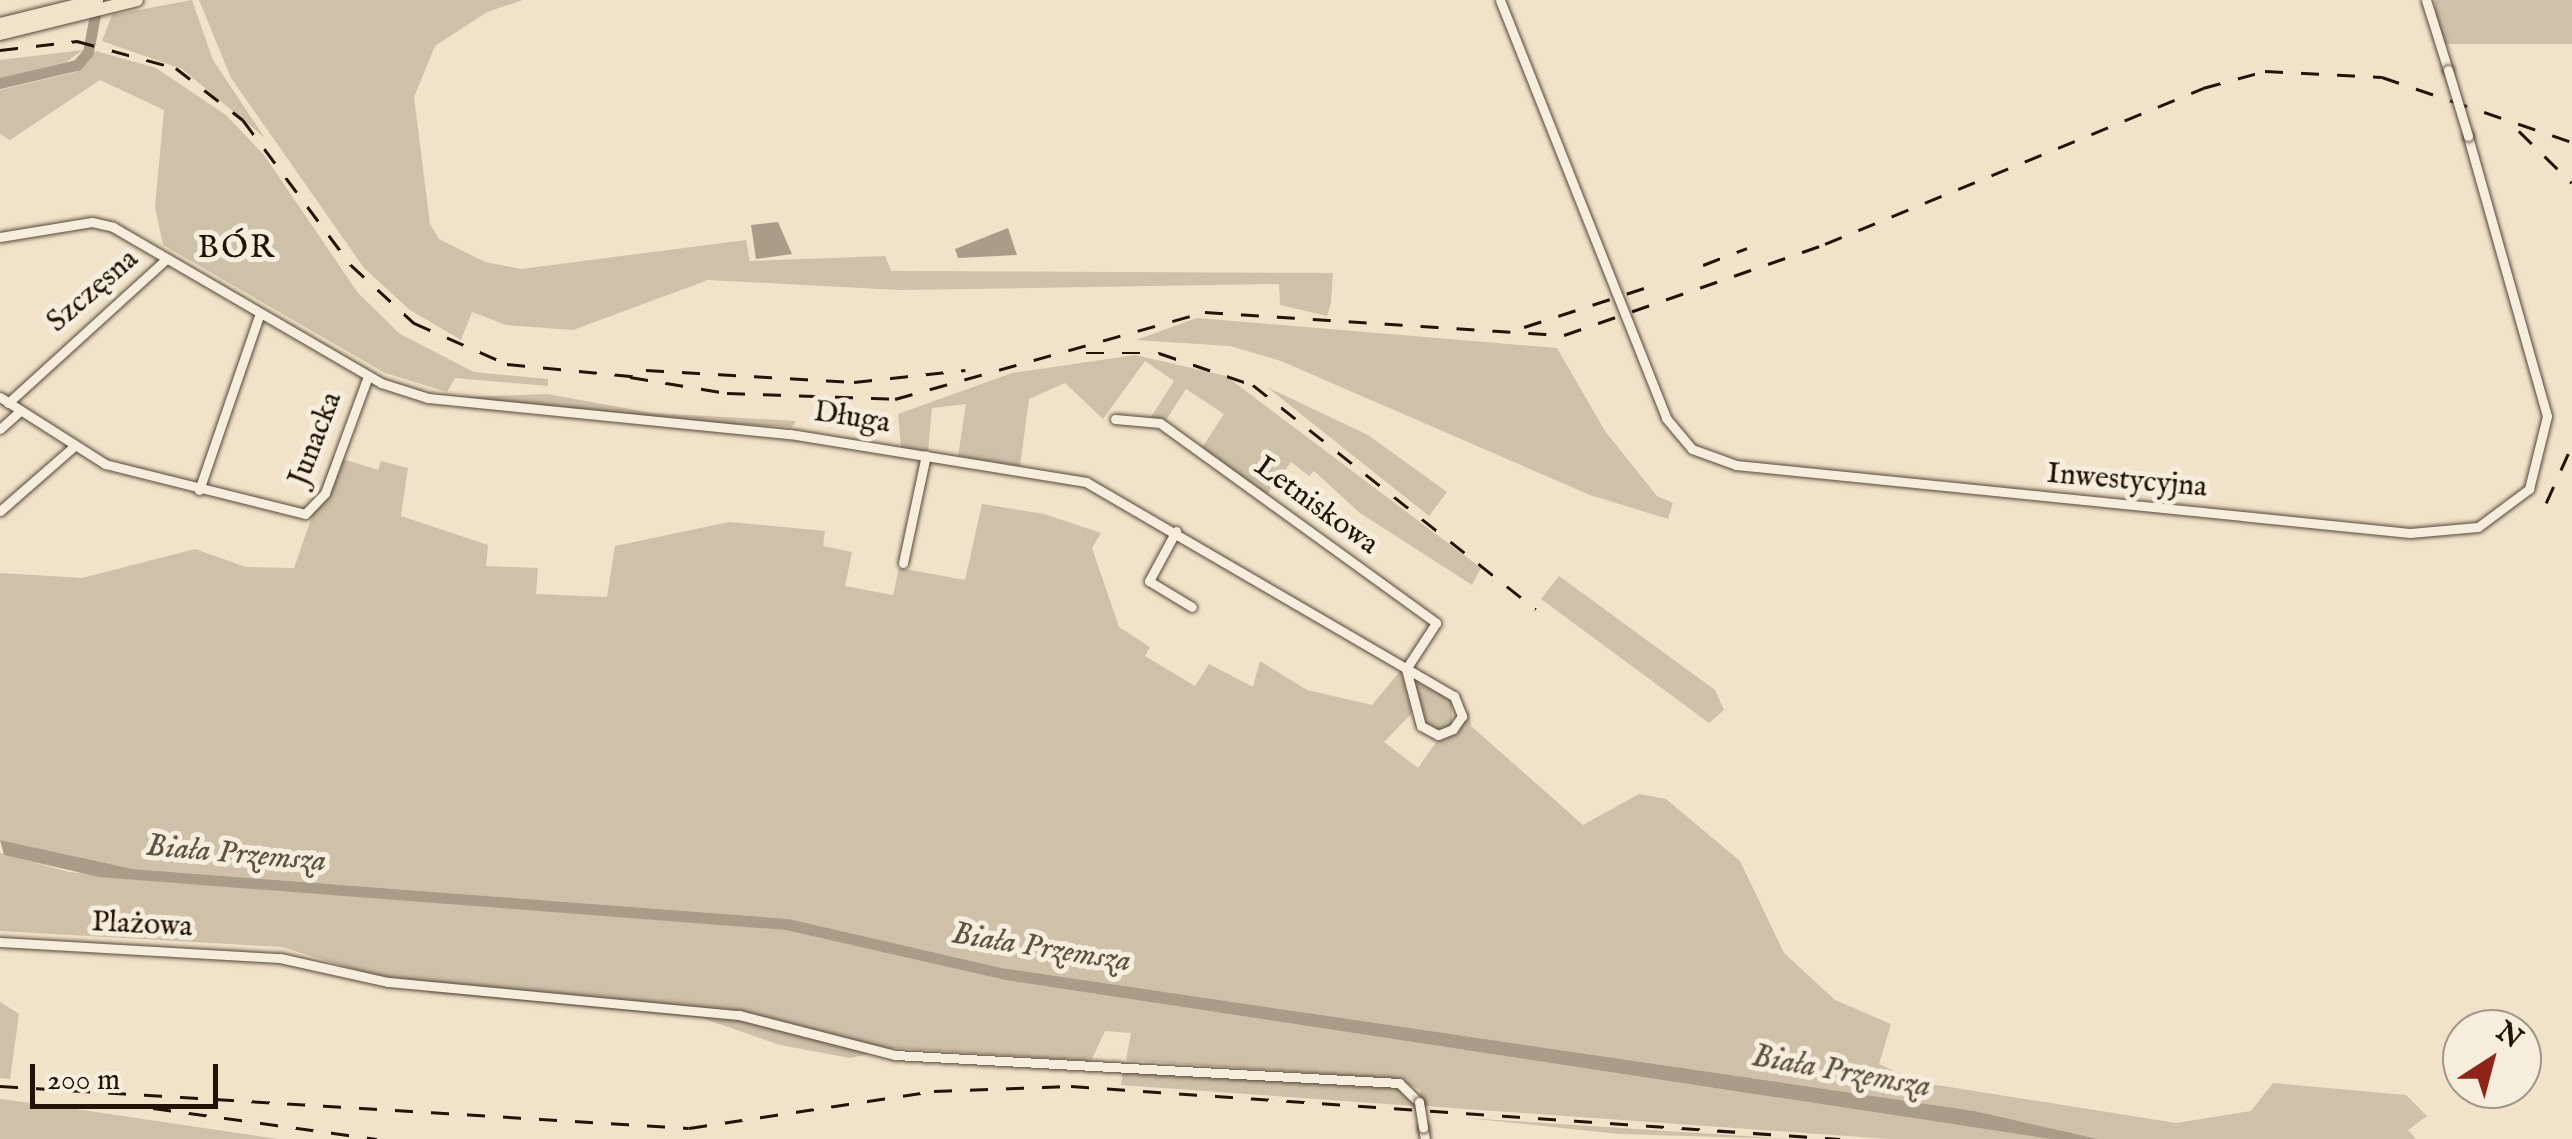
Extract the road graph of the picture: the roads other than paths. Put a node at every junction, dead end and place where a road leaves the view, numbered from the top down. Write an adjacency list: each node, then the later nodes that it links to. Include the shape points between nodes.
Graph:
1 (96, 0): 5 (highway)
2 (137, 0): 6 (highway)
3 (1500, 0): 4 (street, Inwestycyjna, bridge, via 1666,418 1692,449 1736,466 2410,533 2478,527 2528,490 2547,416)
4 (2426, 0)
5 (0, 24)
6 (0, 34)
7 (0, 237): 8 (street, Długa, via 92,222)
8 (166, 258): 9 (street, Długa); 11 (street, Szczęsna)
9 (260, 313): 10 (street, Długa); 17 (street)
10 (368, 376): 16 (street, Długa, via 428,398); 17 (street, Junacka, via 325,492 304,514)
11 (4, 400): 12 (street)
12 (20, 412): 14 (street); 15 (street)
13 (1116, 419): 22 (street, Letniskowa, via 1160,422 1436,623)
14 (0, 430)
15 (72, 448): 17 (street); 18 (street)
16 (926, 455): 19 (street, Długa, via 1086,482); 20 (street)
17 (199, 490)
18 (0, 511)
19 (1176, 531): 21 (street, via 1150,581); 22 (street, Długa)
20 (902, 563)
21 (1192, 608)
22 (1406, 669): 22 (street, Długa, via 1428,732 1444,734 1460,722 1454,696)
23 (0, 942): 24 (street, Plażowa, bridge, via 280,958 388,982 738,1015 895,1055 1398,1083 1419,1102)
24 (1424, 1134)

